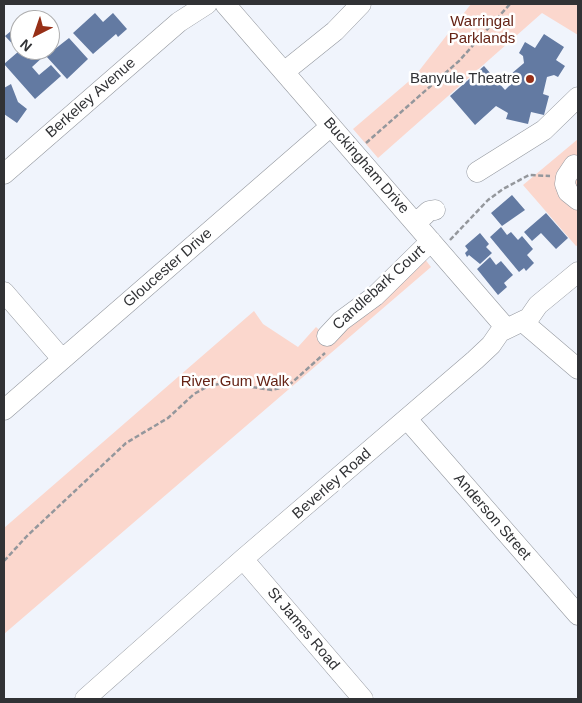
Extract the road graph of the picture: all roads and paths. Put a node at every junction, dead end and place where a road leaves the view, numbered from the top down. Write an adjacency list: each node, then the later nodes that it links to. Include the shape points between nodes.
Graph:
1 (195, 4): 6 (street, Berkeley Avenue)
2 (207, 4): 6 (street, Berkeley Avenue)
3 (226, 4): 7 (street, Buckingham Drive)
4 (361, 4): 7 (street, via 335,31)
5 (510, 4): 10 (path, via 459,62)
6 (179, 22): 13 (street, Berkeley Avenue)
7 (284, 72): 9 (street, Buckingham Drive)
8 (578, 96): 12 (street, via 544,130)
9 (331, 126): 16 (street, Buckingham Drive); 22 (street, Gloucester Drive)
10 (364, 145)
11 (570, 171): 14 (street, via 567,190); 17 (path, via 529,175 518,180 488,200)
12 (477, 172)
13 (4, 174)
14 (578, 200)
15 (435, 210): 16 (street, via 429,211)
16 (416, 223): 17 (street, Buckingham Drive)
17 (440, 241): 20 (street, Buckingham Drive); 21 (street, Candlebark Court, via 341,321)
18 (578, 272): 20 (street, Beverley Road)
19 (4, 292): 22 (street)
20 (515, 325): 23 (street, Buckingham Drive); 25 (street, Beverley Road, via 500,332 475,360)
21 (330, 341): 27 (path, via 288,386 272,390 224,383 208,386 194,394 168,418 119,449)
22 (62, 359): 24 (street, Gloucester Drive)
23 (578, 369)
24 (4, 410)
25 (407, 419): 26 (street, Beverley Road); 28 (street, Anderson Street)
26 (243, 559): 29 (street, Beverley Road); 30 (street, St James Road)
27 (4, 561)
28 (578, 615)
29 (92, 697)
30 (363, 699)

